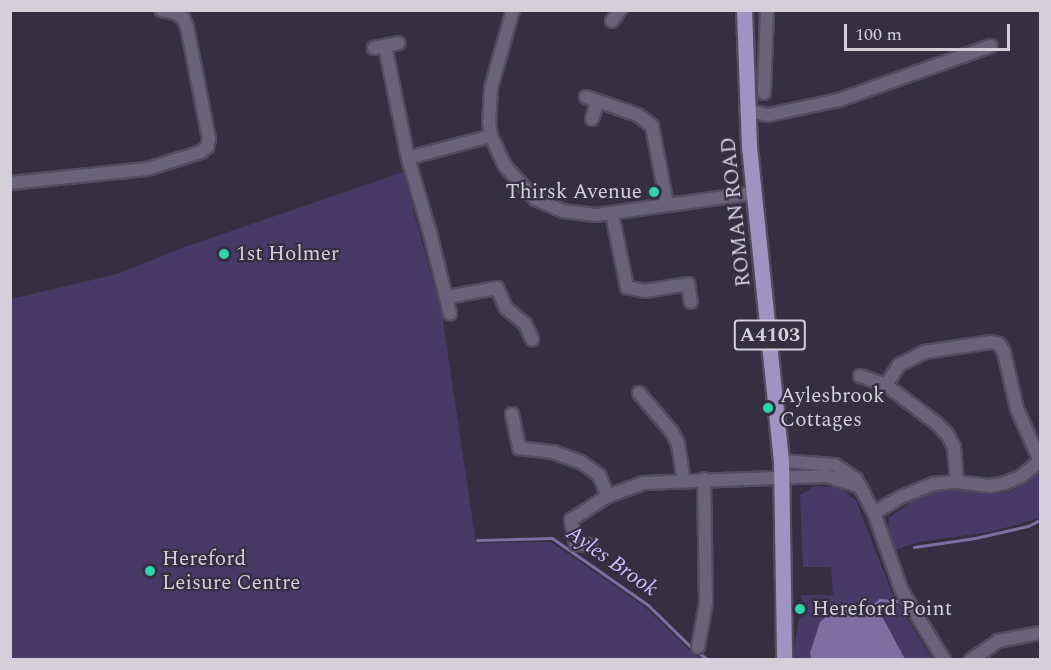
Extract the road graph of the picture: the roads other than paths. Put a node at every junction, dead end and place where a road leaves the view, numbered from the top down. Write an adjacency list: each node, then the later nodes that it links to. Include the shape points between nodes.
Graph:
1 (161, 10): 16 (street, via 183,18 187,27 209,139 207,147 201,153 147,169)
2 (513, 10): 14 (street, via 491,88)
3 (620, 10): 6 (street)
4 (744, 10): 12 (main road, ROMAN ROAD / A4103)
5 (766, 10): 9 (street)
6 (612, 21)
7 (399, 44): 15 (street, via 379,47)
8 (991, 46): 12 (street, via 839,100 768,115)
9 (764, 93)
10 (586, 97): 11 (street)
11 (598, 101): 13 (street); 18 (street, via 639,115 652,126)
12 (746, 110): 17 (main road, ROMAN ROAD / A4103)
13 (592, 119)
14 (491, 135): 15 (street); 19 (street, via 505,166 535,199 578,215)
15 (408, 158): 20 (street)
16 (10, 183)
17 (754, 193): 18 (street); 28 (main road, ROMAN ROAD / A4103)
18 (667, 204): 19 (street)
19 (612, 213): 21 (street, via 627,286 645,291 688,284)
20 (447, 297): 22 (street); 23 (street, via 497,288 506,308 525,324)
21 (691, 302)
22 (450, 314)
23 (532, 339)
24 (860, 376): 25 (street)
25 (886, 385): 29 (street, via 899,365 924,352 991,342 999,345 1017,409); 33 (street, via 947,434 954,447)
26 (639, 393): 32 (street, via 672,432)
27 (512, 414): 35 (street, via 519,447 553,452 581,462 599,475)
28 (782, 461): 31 (main road, ROMAN ROAD / A4103); 34 (street, via 835,465 849,473)
29 (1040, 461): 33 (street, via 1022,476 996,486)
30 (704, 479): 31 (street); 32 (street); 39 (street, via 706,603)
31 (782, 479): 34 (street, via 826,476); 40 (main road, ROMAN ROAD / A4103)
32 (684, 480): 35 (street, via 644,483)
33 (957, 482): 36 (street, via 925,486)
34 (859, 486): 36 (street)
35 (608, 496): 37 (street, via 572,519 576,544)
36 (874, 513): 41 (street, via 902,591)
37 (591, 545)
38 (1041, 633): 42 (street, via 998,641)
39 (698, 648)
40 (784, 660)
41 (944, 660)
42 (971, 660)

